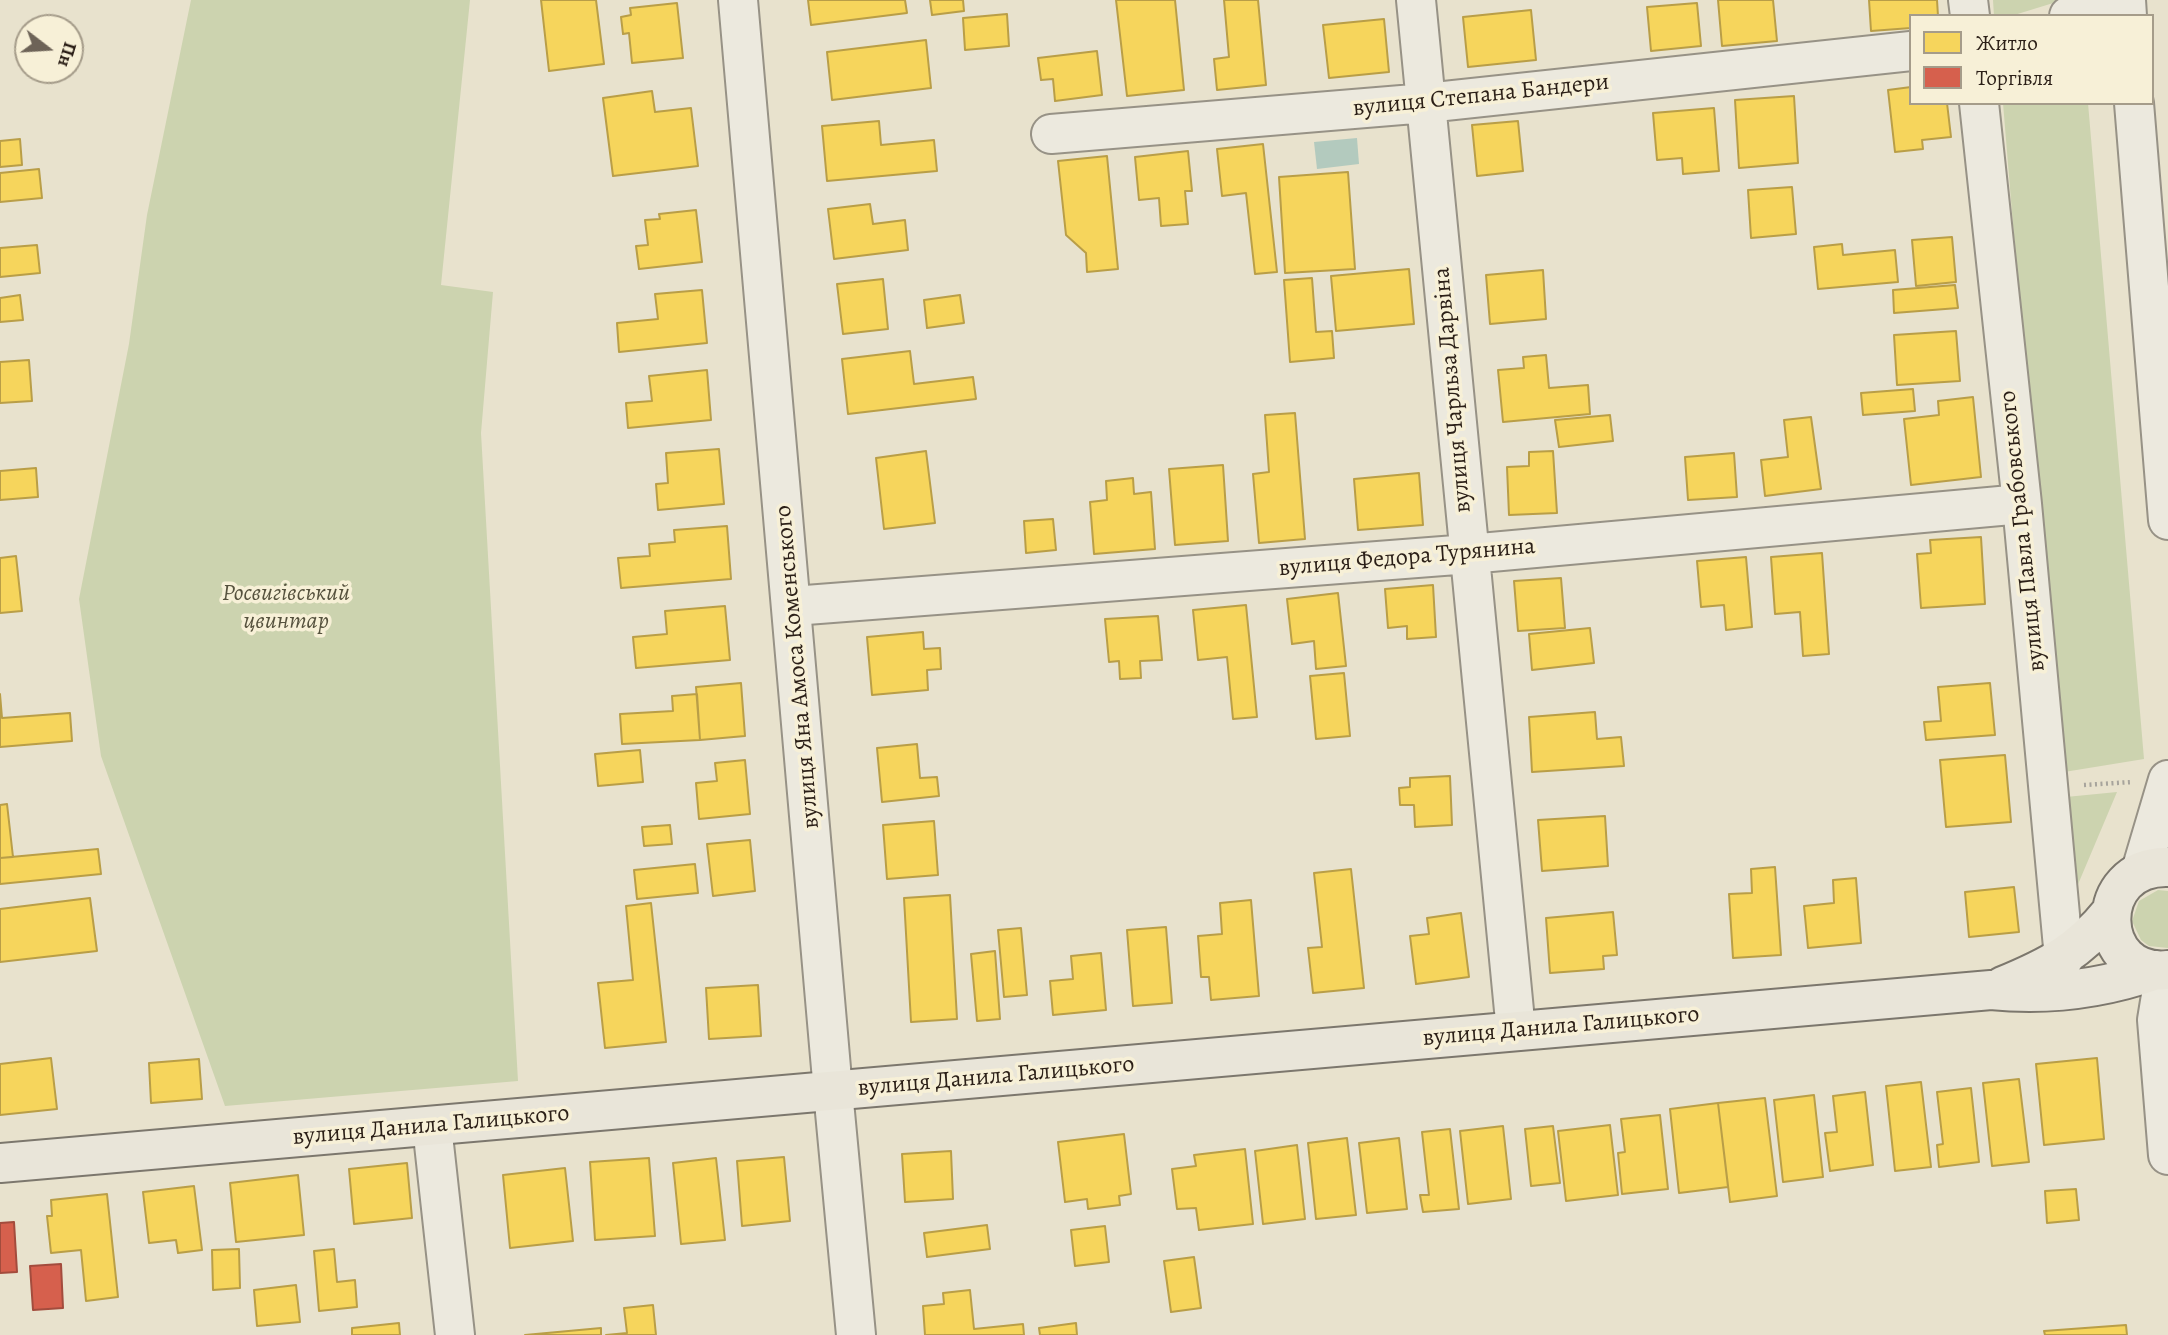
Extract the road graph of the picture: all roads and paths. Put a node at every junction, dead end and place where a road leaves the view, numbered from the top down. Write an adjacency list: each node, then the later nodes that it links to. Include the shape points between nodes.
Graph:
1 (738, 0): 13 (street, вулиця Яна Амоса Коменського)
2 (1416, 0): 6 (street, вулиця Чарльза Дарвіна)
3 (2112, 0): 4 (street)
4 (2074, 14)
5 (1909, 51): 6 (street, вулиця Степана Бандери)
6 (1426, 103): 9 (street, вулиця Степана Бандери); 12 (street, вулиця Чарльза Дарвіна)
7 (1979, 105): 10 (street, вулиця Павла Грабовського)
8 (2134, 105): 11 (street)
9 (1051, 134)
10 (2022, 504): 12 (street, вулиця Федора Турянина); 15 (street, вулиця Павла Грабовського)
11 (2168, 520)
12 (1468, 554): 13 (street, вулиця Федора Турянина); 21 (street, вулиця Чарльза Дарвіна)
13 (793, 606): 22 (street, вулиця Яна Амоса Коменського)
14 (2150, 781): 15 (path); 16 (street)
15 (2047, 787): 18 (street, вулиця Павла Грабовського)
16 (2155, 869): 17 (main road, вулиця Данила Галицького, via 2126,881)
17 (2111, 912): 18 (main road, вулиця Данила Галицького, via 2092,936); 19 (main road, via 2114,939 2121,951 2130,960)
18 (2064, 958): 20 (main road, вулиця Данила Галицького)
19 (2163, 970): 20 (main road, вулиця Данила Галицького, via 2093,988 2029,994); 24 (street, via 2157,1020)
20 (1991, 990): 21 (main road, вулиця Данила Галицького)
21 (1516, 1031): 22 (main road, вулиця Данила Галицького)
22 (833, 1091): 23 (main road, вулиця Данила Галицького); 27 (street, вулиця Яна Амоса Коменського)
23 (432, 1126): 25 (main road, вулиця Данила Галицького); 26 (street)
24 (2168, 1155)
25 (0, 1163)
26 (455, 1335)
27 (856, 1335)

